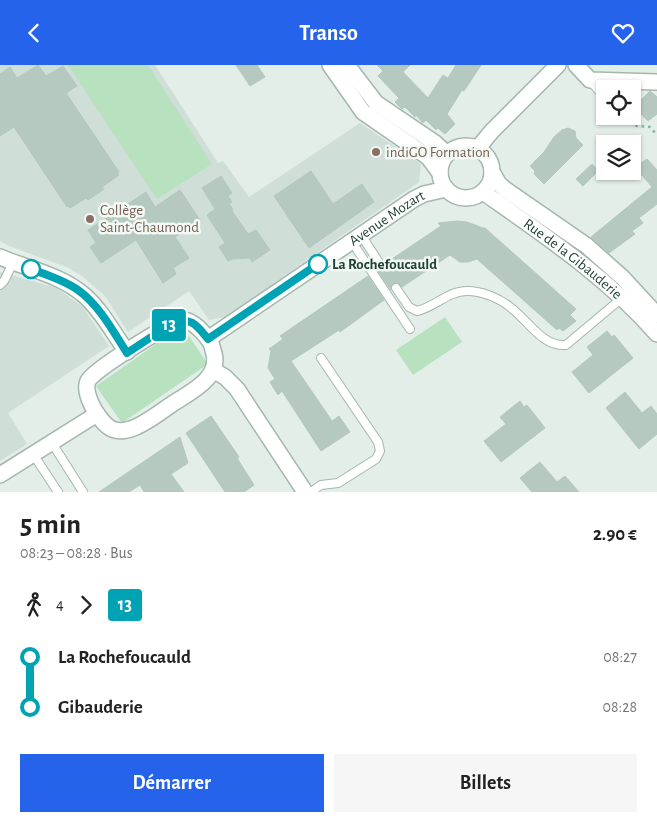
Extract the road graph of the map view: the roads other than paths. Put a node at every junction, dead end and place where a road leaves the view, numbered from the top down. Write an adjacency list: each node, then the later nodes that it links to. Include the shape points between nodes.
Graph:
1 (330, 65): 9 (street, via 363,112 428,157)
2 (347, 65): 7 (street, via 376,103)
3 (558, 65): 6 (street)
4 (576, 65): 5 (street, via 594,85)
5 (657, 82)
6 (477, 149): 7 (street, via 461,147); 8 (street, via 488,158)
7 (447, 154): 9 (street)
8 (492, 172): 11 (street); 18 (street, Rue de la Gibauderie, via 498,184 587,246)
9 (440, 173): 10 (street)
10 (446, 189): 11 (street, via 460,197 476,196); 12 (street, Avenue Mozart, via 414,199)
11 (483, 191): 17 (street, Rue de la Gibauderie, via 550,239)
12 (357, 238): 14 (lane); 19 (lane); 21 (street, Avenue Mozart)
13 (7, 260): 15 (lane, via 4,281); 22 (street, via 66,283 84,295)
14 (382, 267)
15 (0, 285)
16 (396, 288): 17 (lane, via 409,307 417,311 427,309 453,293 488,294 511,307 544,339 558,345 566,345)
17 (622, 298): 20 (street, Rue de la Gibauderie)
18 (657, 315)
19 (410, 329)
20 (657, 334)
21 (208, 339): 22 (street, via 187,319 182,319); 24 (street, via 216,358)
22 (127, 353): 25 (street, via 88,379 85,390)
23 (320, 358): 32 (lane, via 378,442 380,451 376,459 338,483 321,485)
24 (213, 370): 25 (street, via 209,378 194,390 138,426 124,431 112,430); 31 (street, via 237,389)
25 (97, 414): 26 (street)
26 (52, 443): 27 (street); 30 (lane)
27 (33, 454): 28 (street); 29 (lane)
28 (0, 475)
29 (58, 492)
30 (83, 492)
31 (305, 492)
32 (312, 492)

